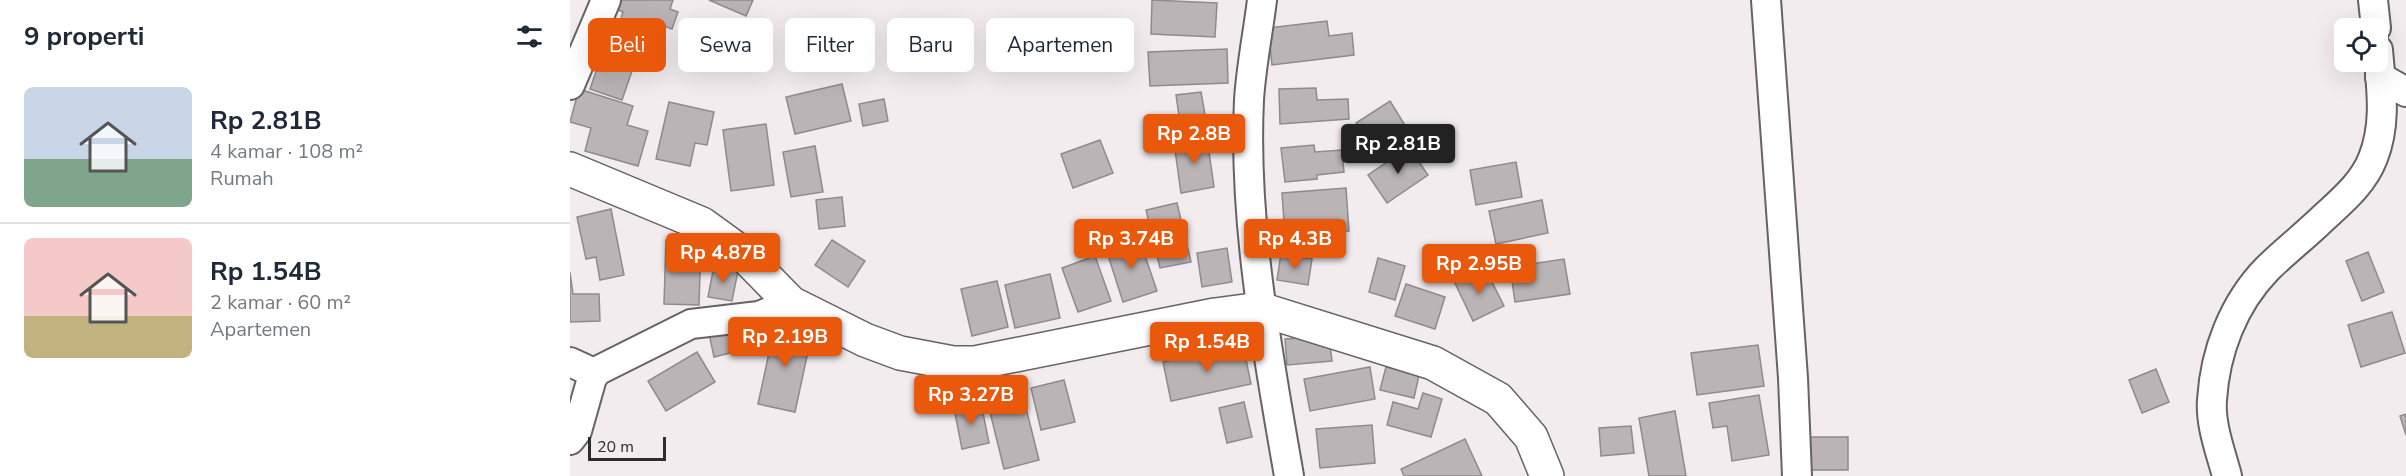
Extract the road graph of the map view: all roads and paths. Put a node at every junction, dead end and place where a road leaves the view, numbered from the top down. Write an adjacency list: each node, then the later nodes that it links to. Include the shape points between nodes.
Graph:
1 (606, 0): 8 (street)
2 (1262, 0): 12 (street, via 1249,98 1248,148)
3 (1766, 0): 17 (street)
4 (2373, 0): 5 (street)
5 (2375, 18)
6 (2380, 72): 18 (street, via 2380,133 2373,158 2358,185 2267,269 2237,308 2223,341 2211,402)
7 (2387, 72): 9 (street)
8 (570, 85)
9 (2406, 92)
10 (570, 169): 11 (street, via 702,224 742,253)
11 (790, 303): 12 (street, via 900,353 953,363 975,363); 13 (street, via 759,316 691,324)
12 (1260, 309): 15 (street); 16 (street, via 1432,363 1498,399 1531,437)
13 (582, 368): 14 (street, via 577,431)
14 (570, 440)
15 (1289, 476)
16 (1547, 476)
17 (1797, 476)
18 (2227, 476)

